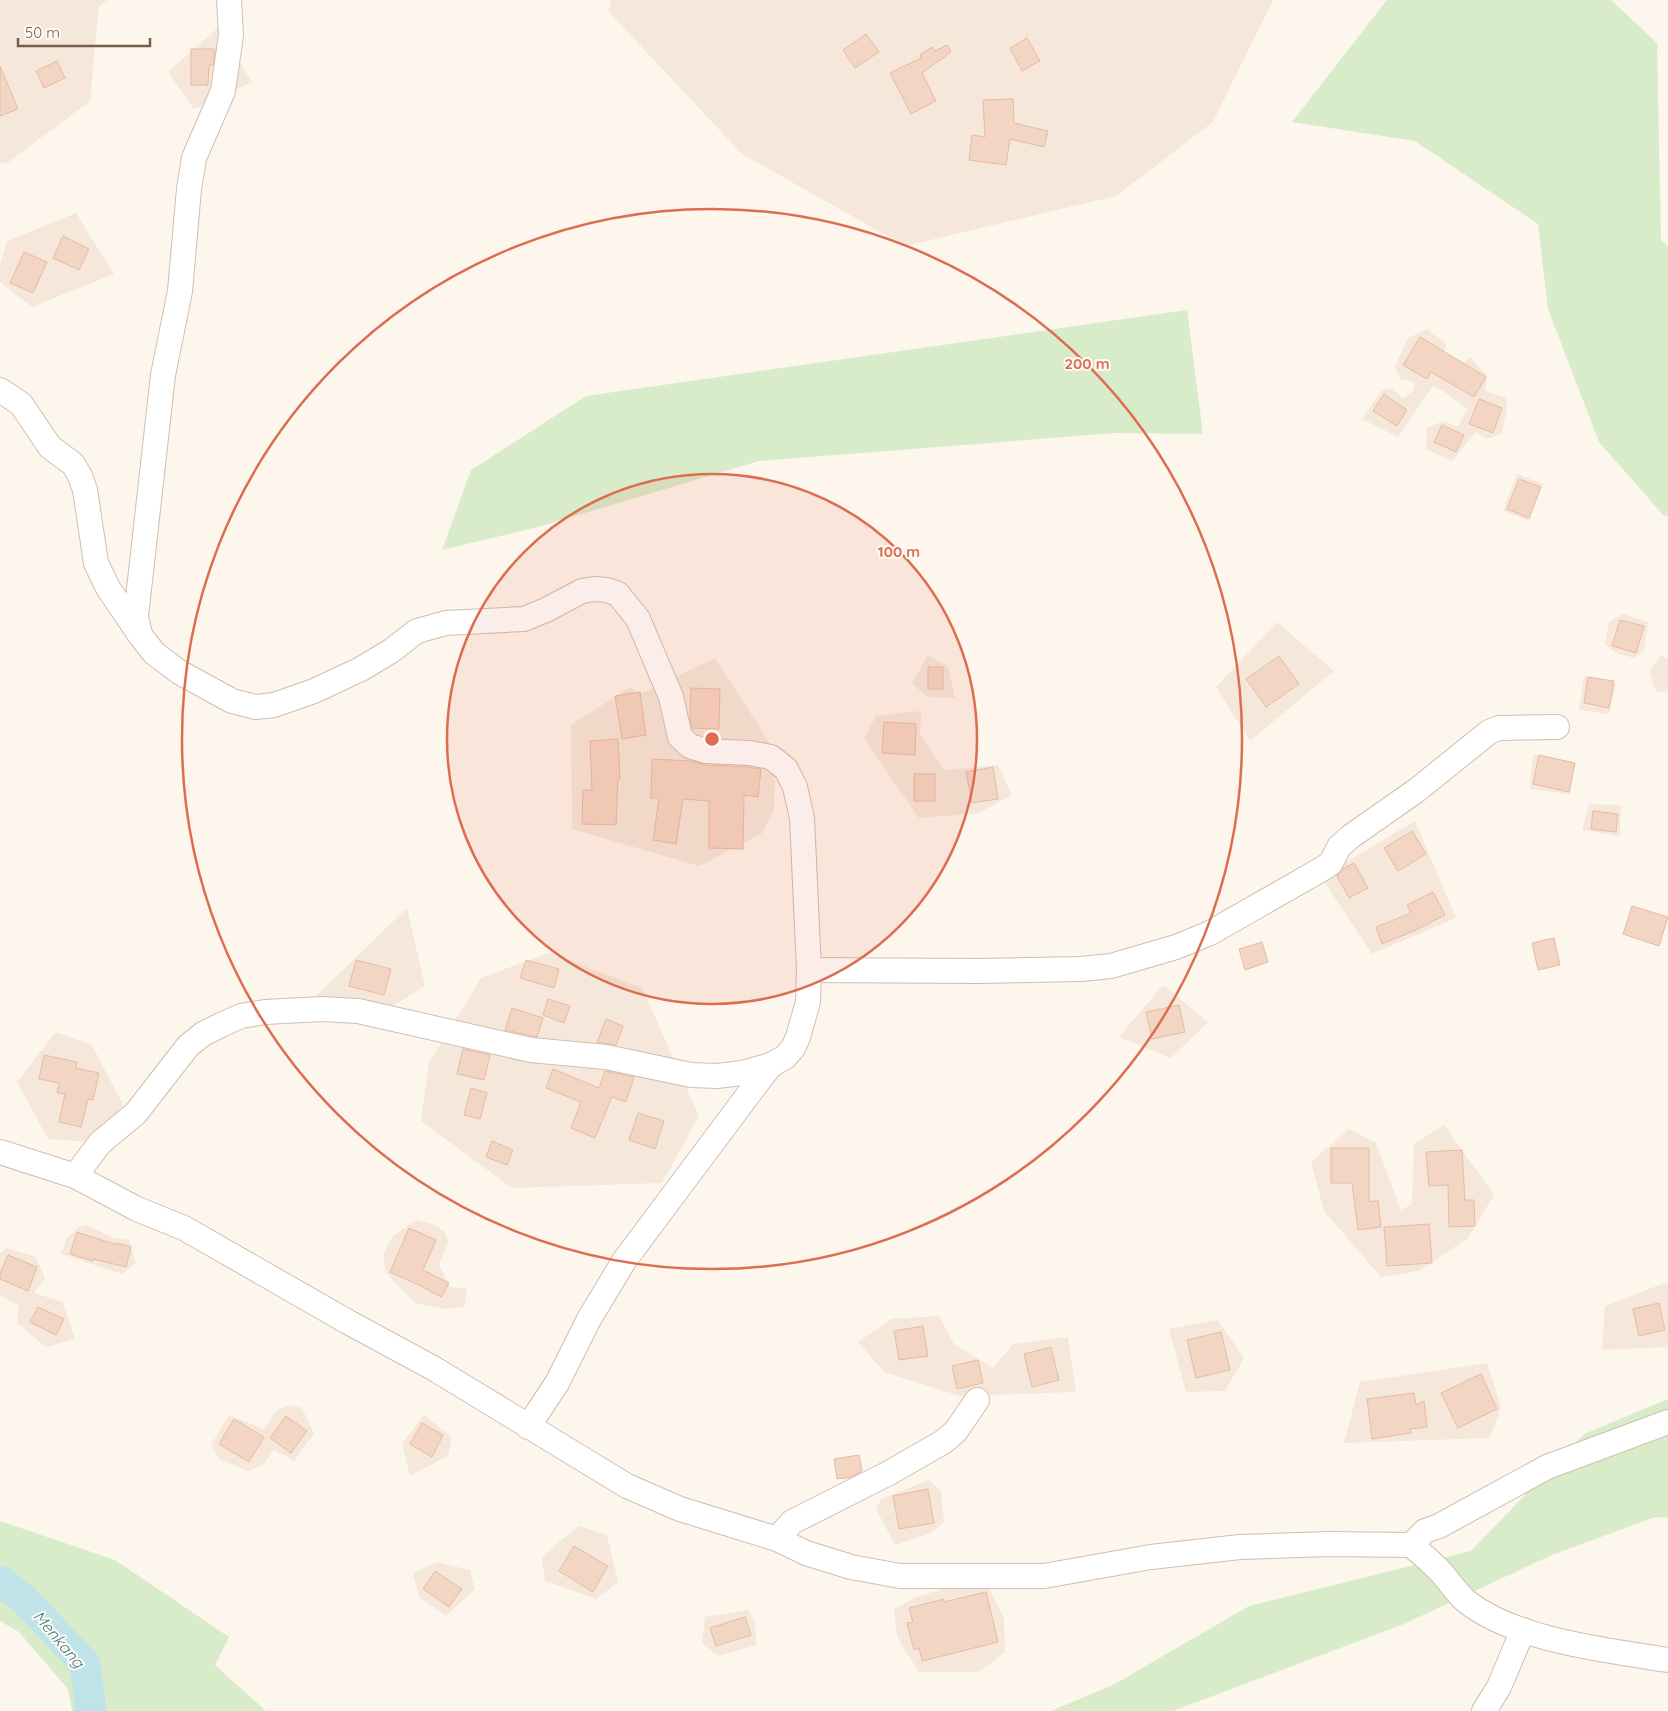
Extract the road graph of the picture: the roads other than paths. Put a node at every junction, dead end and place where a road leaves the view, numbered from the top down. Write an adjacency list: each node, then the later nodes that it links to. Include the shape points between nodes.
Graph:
1 (229, 0): 3 (street, via 231,35 223,91 194,158 180,291 163,374 136,616)
2 (0, 390): 3 (street, via 21,404 50,447 73,464 80,476 96,563 108,588)
3 (140, 635): 5 (street, via 154,653 179,672 232,701 264,707 314,691 361,669 417,632 446,623 524,619 582,591 607,590 618,594 638,619 671,697 680,737 690,746 706,751 771,757 786,769 795,788 802,818)
4 (1557, 727): 5 (street, via 1499,728 1488,732 1417,790 1350,837 1339,847 1331,863 1210,933 1176,947 1111,966 1081,969)
5 (809, 970): 6 (street, via 808,1002 798,1037 785,1057)
6 (771, 1065): 8 (street, via 742,1073 691,1075 606,1058 531,1050 358,1011 265,1012 241,1016 220,1025 188,1046 136,1113 100,1143); 11 (street, via 624,1262 589,1319 557,1383)
7 (0, 1152): 8 (street)
8 (74, 1176): 11 (street, via 184,1228 433,1368)
9 (977, 1400): 12 (street, via 956,1431 943,1442 792,1522)
10 (1668, 1422): 13 (street, via 1547,1467 1425,1531)
11 (528, 1427): 12 (street, via 627,1486 680,1509)
12 (777, 1539): 13 (street, via 806,1553 851,1567 900,1576 1044,1576 1151,1557 1240,1547)
13 (1411, 1545): 14 (street, via 1466,1601 1499,1622)
14 (1523, 1630): 15 (street, via 1584,1647); 16 (street, via 1499,1687)
15 (1668, 1660)
16 (1484, 1711)

